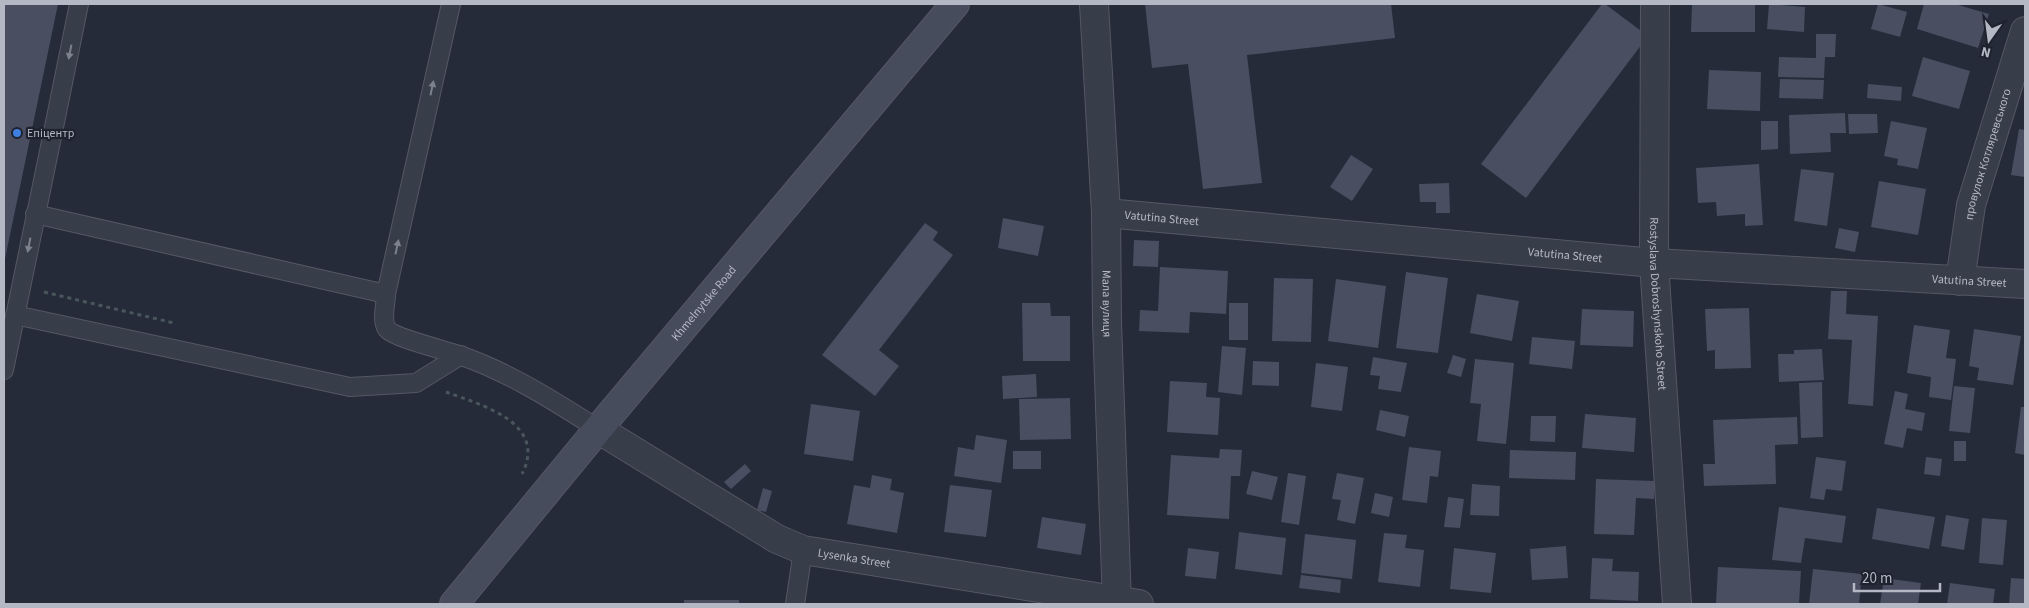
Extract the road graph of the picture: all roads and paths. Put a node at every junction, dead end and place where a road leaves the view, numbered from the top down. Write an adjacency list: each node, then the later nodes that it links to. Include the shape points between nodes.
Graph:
1 (79, 4): 8 (lane, one-way to 8)
2 (451, 4): 12 (lane, one-way to 2)
3 (955, 4): 16 (street, Khmelnytske Road)
4 (1094, 4): 7 (street, Мала вулиця)
5 (1655, 4): 9 (street, Rostyslava Dobroshynskoho Street)
6 (2025, 31): 10 (street, провулок Котляревського, via 1971,206)
7 (1106, 213): 9 (street, Vatutina Street); 18 (street, Мала вулиця, via 1107,322)
8 (35, 214): 12 (lane); 13 (lane, one-way to 13)
9 (1654, 263): 10 (street, Vatutina Street); 21 (street, Rostyslava Dobroshynskoho Street)
10 (1960, 281): 11 (street, Vatutina Street)
11 (2025, 284)
12 (386, 294): 14 (lane, via 384,321 388,330)
13 (15, 315): 14 (lane, via 350,387 416,382); 15 (lane)
14 (461, 355): 16 (lane, via 532,387)
15 (4, 370)
16 (598, 429): 17 (street, Lysenka Street, via 777,539); 19 (street, Khmelnytske Road)
17 (803, 550): 18 (street, Lysenka Street); 20 (lane)
18 (1124, 603)
19 (454, 604)
20 (795, 604)
21 (1677, 604)

